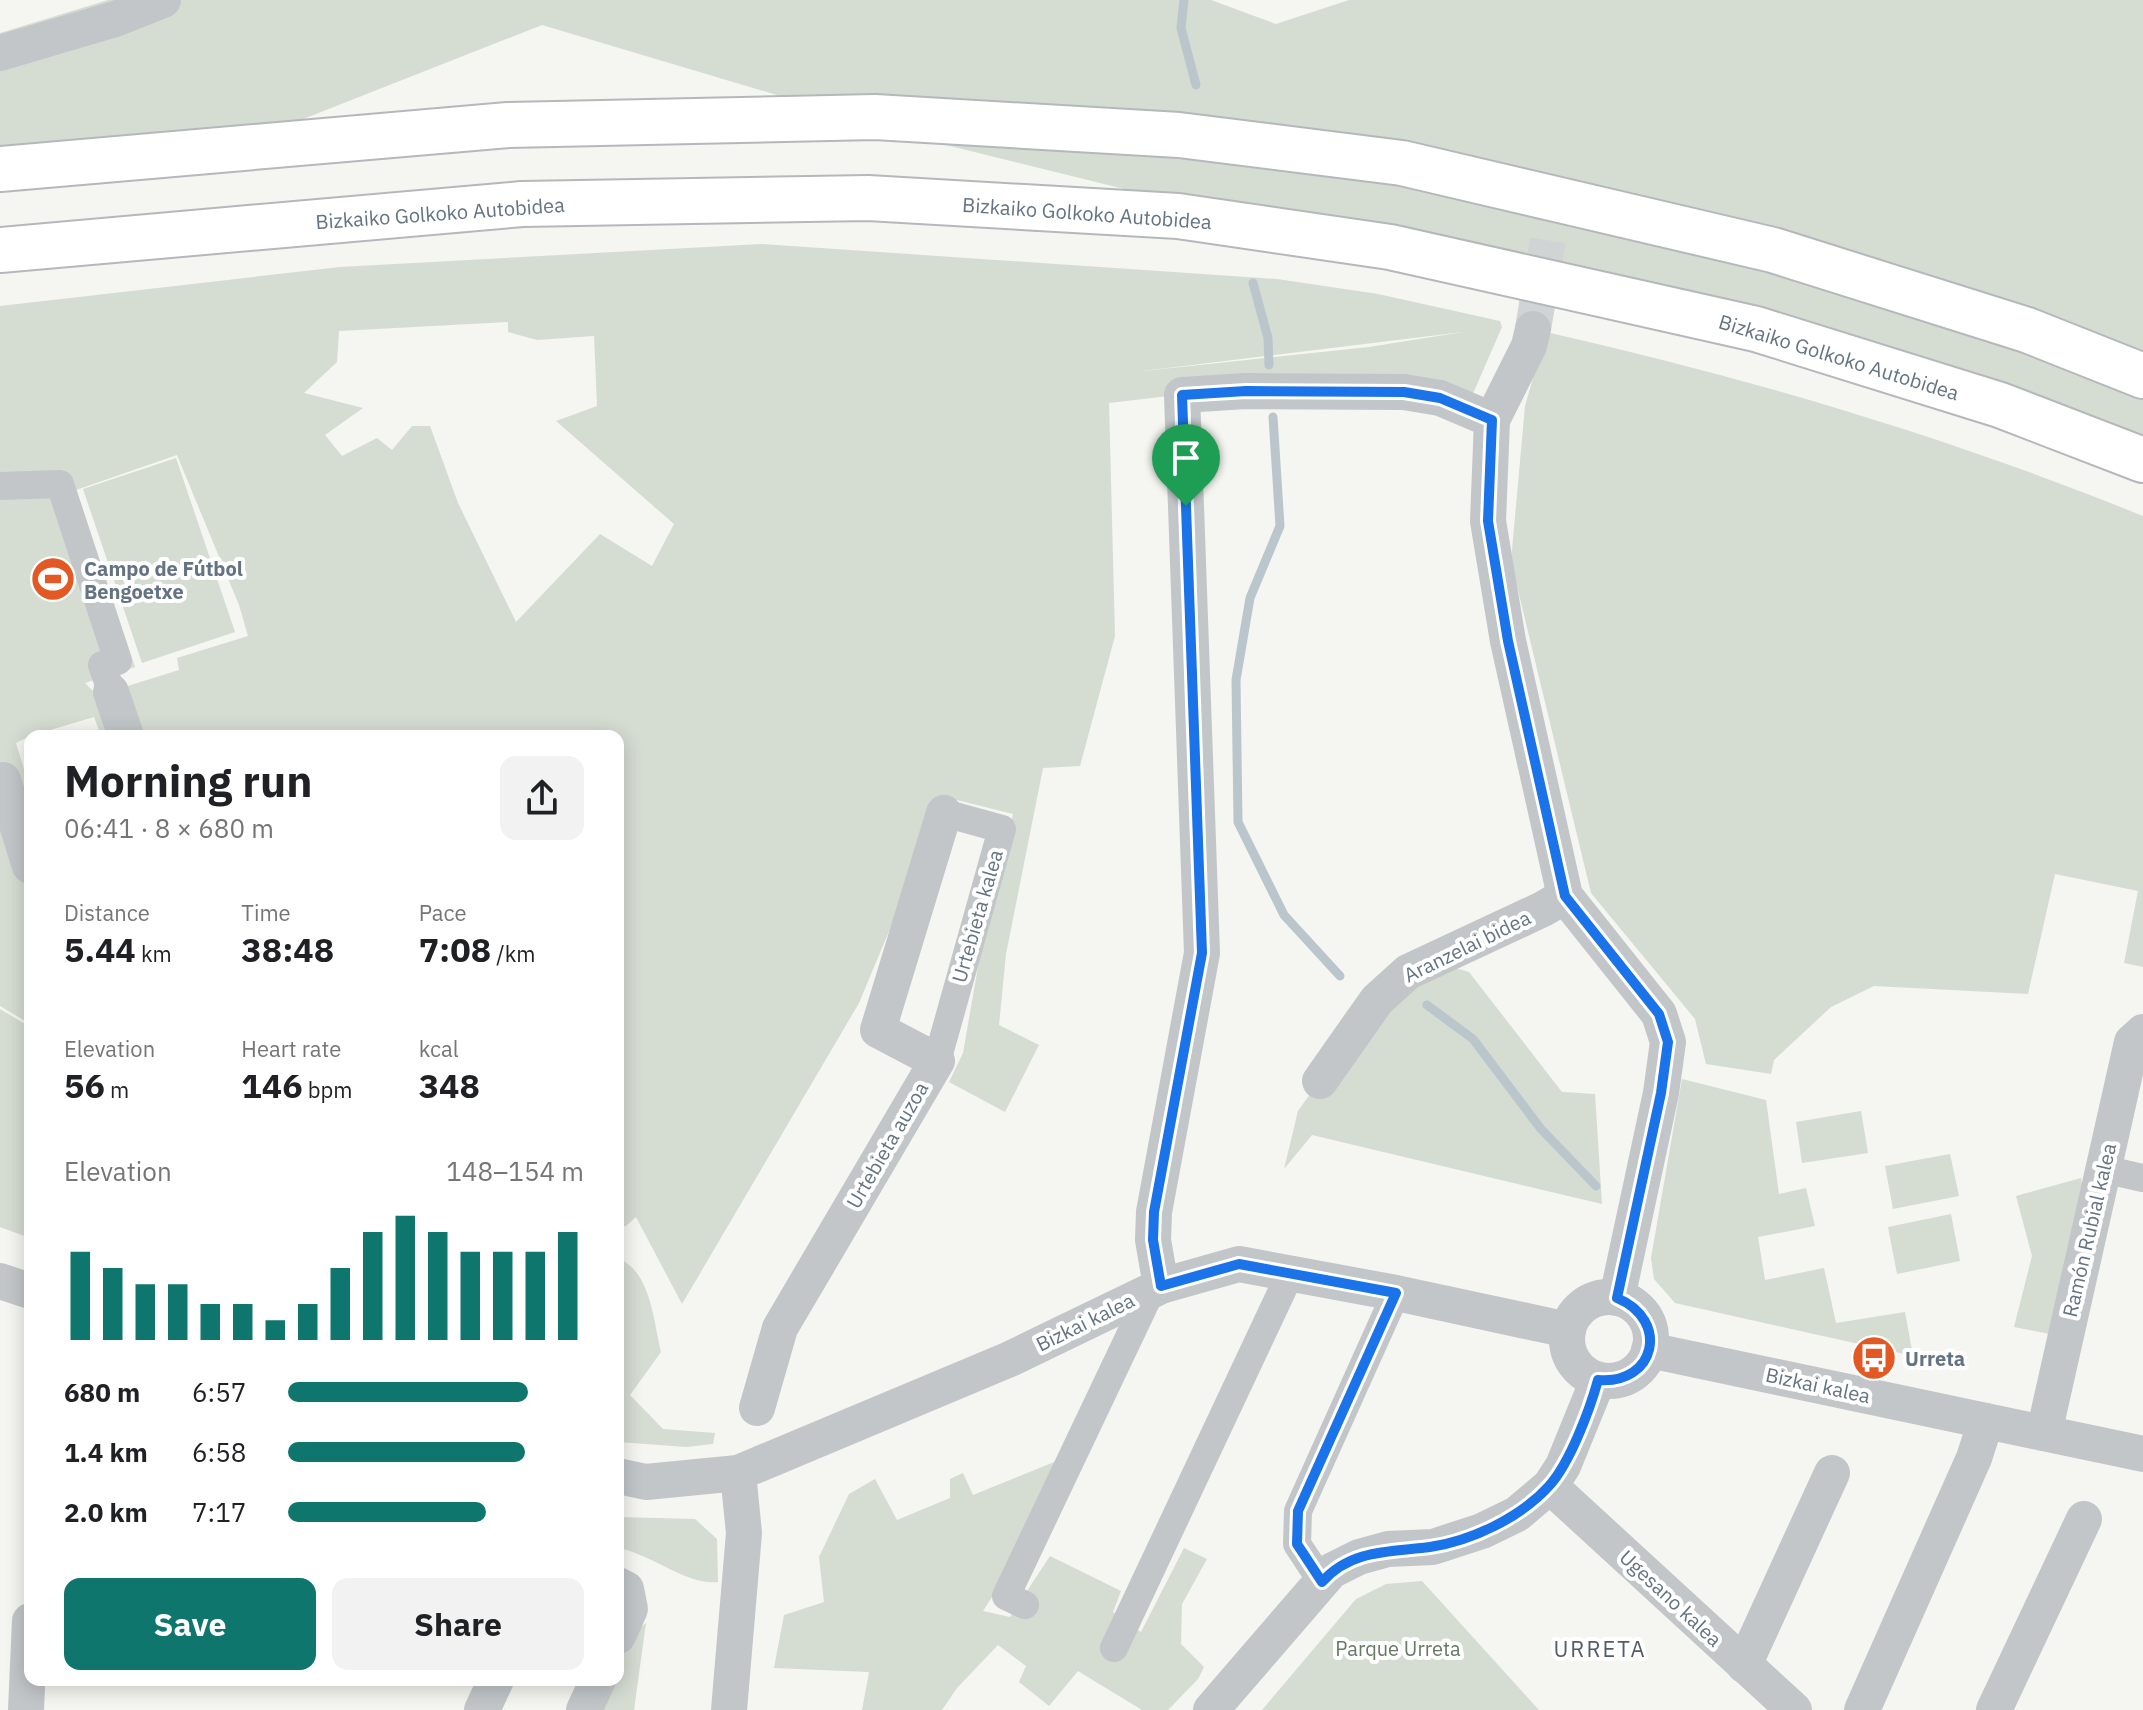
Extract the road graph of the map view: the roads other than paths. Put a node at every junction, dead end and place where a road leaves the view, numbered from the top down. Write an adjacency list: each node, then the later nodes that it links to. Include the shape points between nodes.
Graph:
1 (163, 0): 2 (street)
2 (0, 53)
3 (0, 169): 6 (highway, via 508,125 875,117 1179,135 1402,163 1773,250 2027,330)
4 (0, 250): 8 (highway, Bizkaiko Golkoko Autobidea, via 522,204 868,198 1178,216 1390,247 1756,329 2000,405)
5 (1533, 329): 7 (street)
6 (2143, 376)
7 (1492, 420): 15 (street, via 1488,521 1508,641); 23 (street, via 1440,398 1404,392 1182,395 1202,953 1154,1212)
8 (2143, 460)
9 (0, 486): 10 (street, via 60,484 118,661 102,665)
10 (110, 688): 11 (street)
11 (124, 730)
12 (3, 780): 14 (street)
13 (944, 813): 17 (street, Urtebieta auzoa, via 878,1030); 17 (street, Urtebieta kalea, via 1002,829)
14 (24, 847)
15 (1565, 896): 18 (street, Aranzelai bidea, via 1390,985); 26 (street, via 1659,1014 1668,1042)
16 (2143, 1032): 19 (street, Ramón Rubial kalea, via 2132,1042)
17 (937, 1061): 30 (street, Urtebieta auzoa, via 780,1328)
18 (1320, 1081)
19 (2103, 1169): 20 (street); 32 (street, Ramón Rubial kalea)
20 (2143, 1178)
21 (1290, 1274): 23 (street, Bizkai kalea, via 1239,1264); 25 (street, Bizkai kalea); 43 (street)
22 (0, 1281): 24 (street)
23 (1156, 1288): 34 (street, Bizkai kalea, via 1010,1359); 41 (street, via 1006,1596)
24 (24, 1289)
25 (1396, 1293): 27 (street, Bizkai kalea); 39 (street, via 1298,1511 1297,1544)
26 (1617, 1298): 27 (street, via 1592,1301 1573,1317); 28 (street, via 1630,1303 1648,1323)
27 (1568, 1330): 29 (street, via 1576,1366)
28 (1649, 1350): 29 (street, via 1635,1372); 31 (street, Bizkai kalea)
29 (1598, 1380): 37 (street)
30 (757, 1408)
31 (1986, 1421): 32 (street, Bizkai kalea); 54 (street)
32 (2044, 1433): 33 (street, Bizkai kalea)
33 (2143, 1454)
34 (738, 1473): 36 (street, Bizkai kalea); 51 (street, via 744,1533)
35 (1832, 1473): 44 (street)
36 (627, 1479)
37 (1550, 1486): 39 (street, via 1517,1514 1482,1531 1433,1547 1388,1549 1359,1557 1331,1571); 44 (street, Ugesano kalea)
38 (2084, 1519): 55 (street)
39 (1322, 1582): 52 (street)
40 (624, 1588): 42 (street, via 630,1609)
41 (1025, 1605)
42 (624, 1622)
43 (1114, 1648)
44 (1744, 1665): 53 (street, Ugesano kalea)
45 (27, 1686): 48 (street)
46 (493, 1686): 49 (street)
47 (595, 1686): 50 (street)
48 (26, 1710)
49 (482, 1710)
50 (584, 1710)
51 (729, 1710)
52 (1211, 1710)
53 (1794, 1710)
54 (1862, 1710)
55 (1994, 1710)

